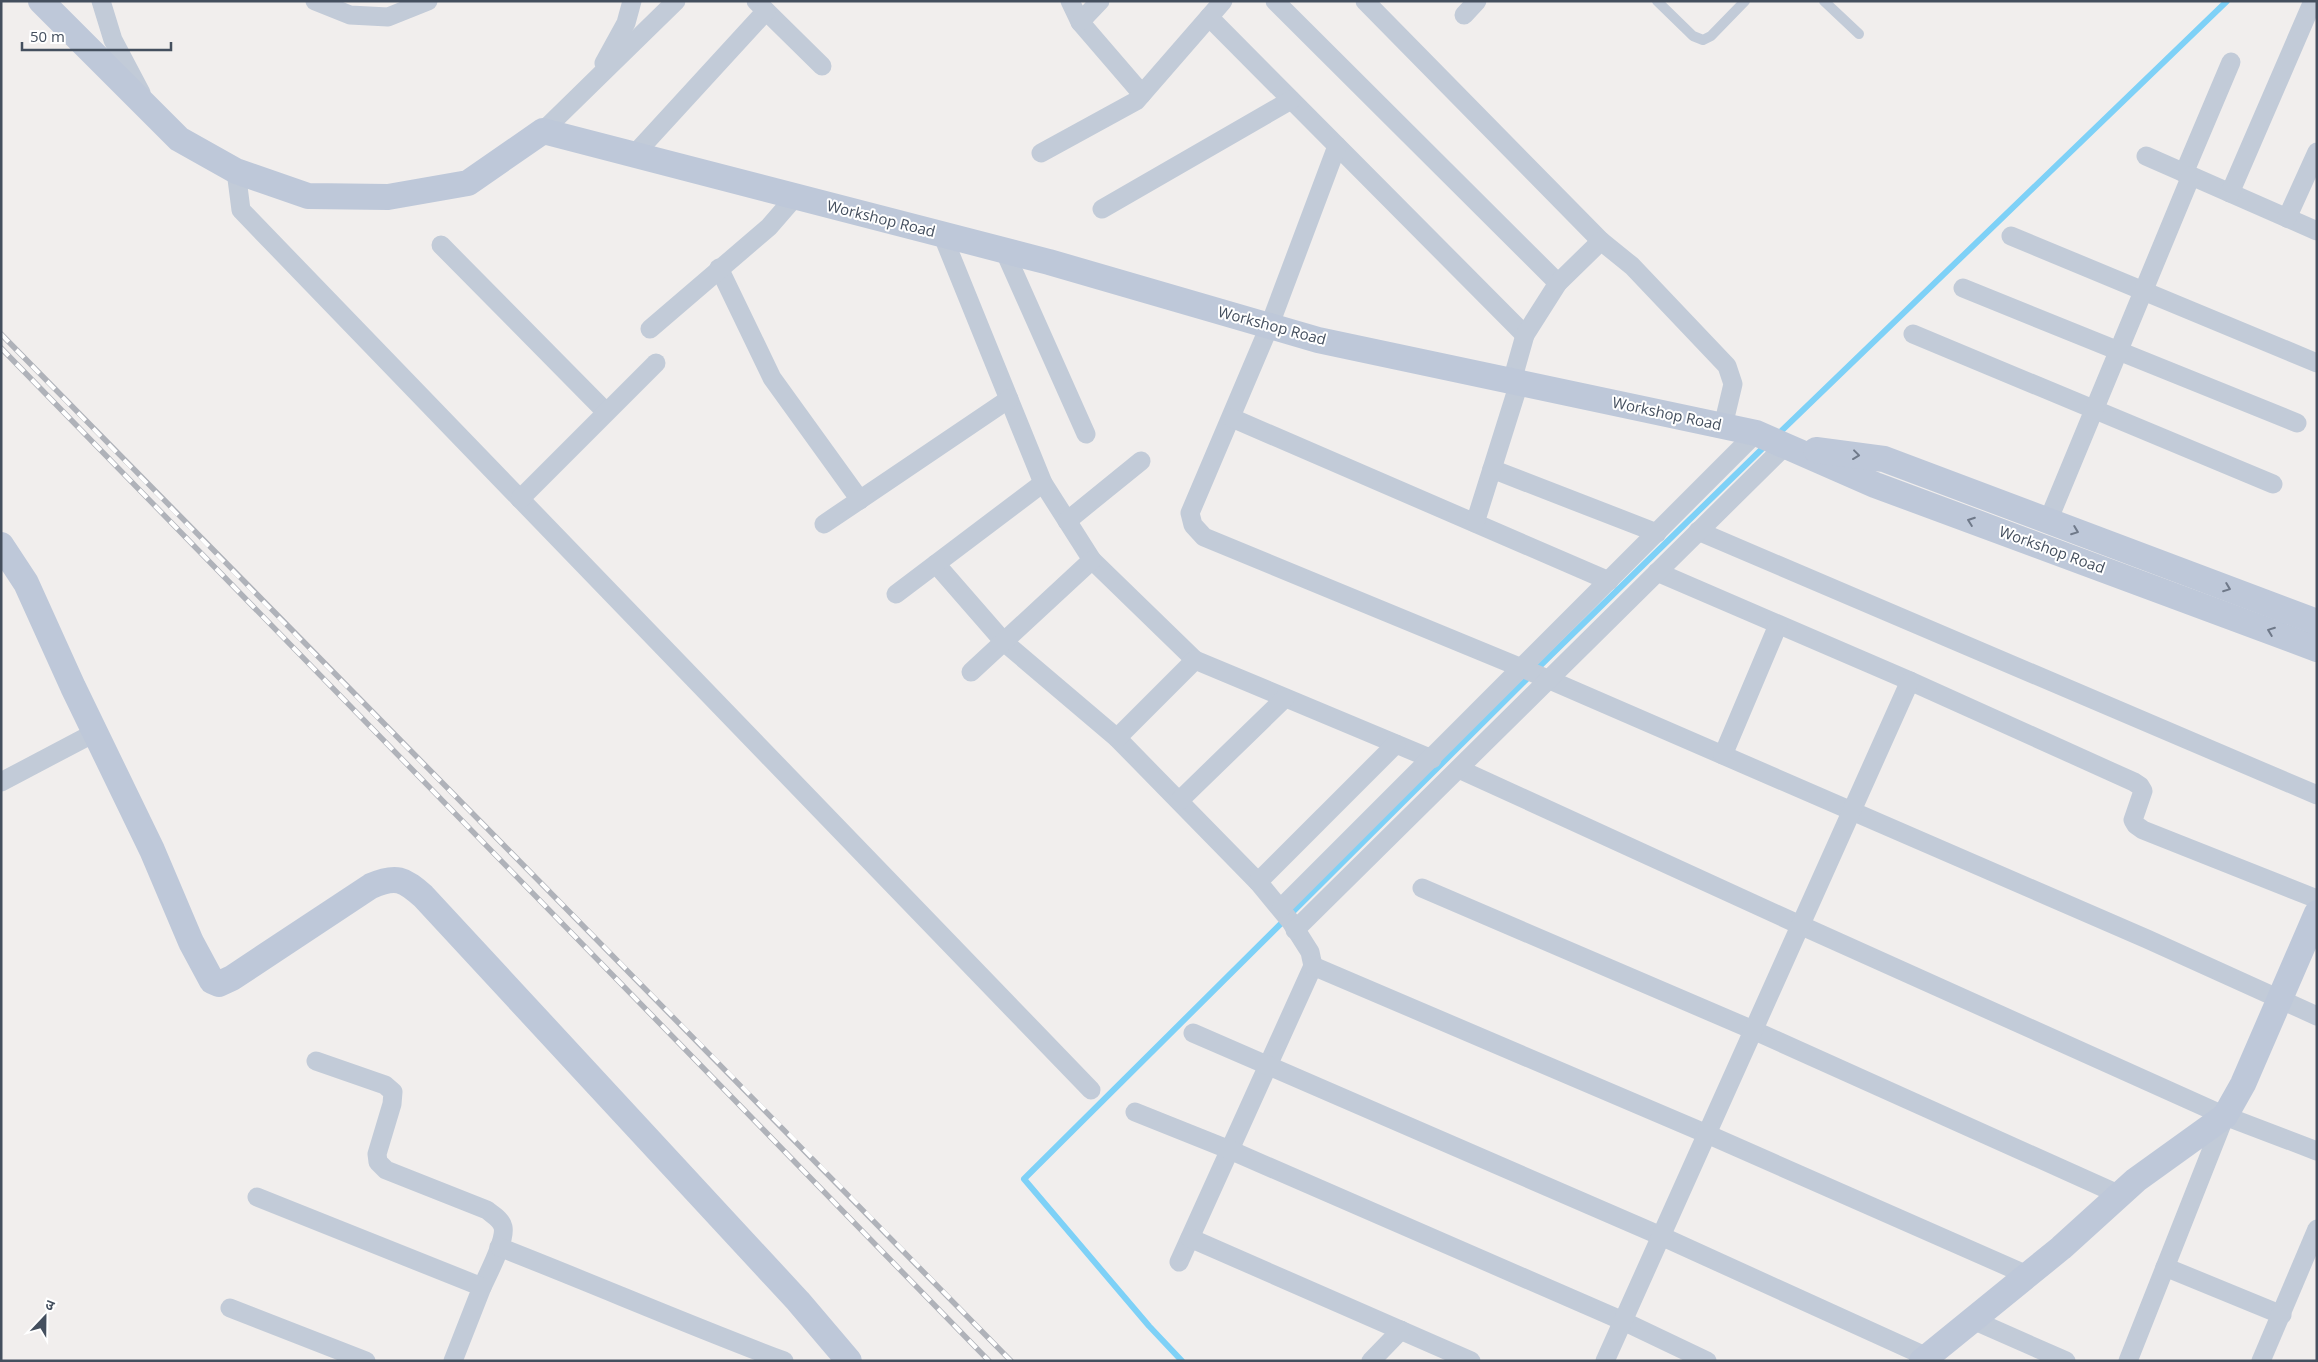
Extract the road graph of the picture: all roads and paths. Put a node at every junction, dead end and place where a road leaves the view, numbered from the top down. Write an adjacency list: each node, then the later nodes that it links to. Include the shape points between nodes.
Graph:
1 (41, 1): 25 (main road)
2 (101, 1): 25 (street, via 113,40)
3 (315, 1): 4 (street, via 350,16 388,17)
4 (428, 1)
5 (632, 1): 22 (street, via 626,23)
6 (676, 1): 22 (street)
7 (1070, 1): 18 (street)
8 (1100, 1): 18 (street)
9 (1223, 1): 17 (street)
10 (1275, 1): 45 (street)
11 (1365, 1): 41 (street)
12 (1657, 1): 13 (lane, via 1693,36 1703,40 1712,36)
13 (1745, 1)
14 (1824, 1): 19 (lane)
15 (2313, 1): 34 (street)
16 (761, 6): 21 (street); 30 (street)
17 (1209, 17): 23 (street); 24 (street)
18 (1080, 22): 23 (street)
19 (1859, 34)
20 (2231, 62): 33 (street)
21 (822, 66)
22 (594, 81): 26 (street)
23 (1142, 94): 29 (street, via 1136,101)
24 (1291, 100): 27 (street); 36 (street)
25 (151, 111): 32 (main road, via 179,138)
26 (543, 131): 30 (main road, Workshop Road); 32 (main road, via 468,183 388,196 308,196)
27 (1337, 146): 48 (street); 51 (street)
28 (2317, 152): 37 (street)
29 (1041, 153)
30 (634, 156): 35 (main road, Workshop Road)
31 (2146, 156): 33 (street)
32 (236, 171): 68 (street, via 241,210)
33 (2188, 174): 34 (street); 47 (street)
34 (2230, 193): 37 (street)
35 (795, 197): 39 (main road, Workshop Road); 44 (street, via 769,227)
36 (1102, 209)
37 (2287, 218): 38 (street)
38 (2317, 231)
39 (942, 234): 43 (main road, Workshop Road); 56 (street)
40 (2011, 236): 47 (street)
41 (1601, 241): 45 (street); 61 (street, via 1632,266 1727,366 1733,384)
42 (441, 245): 58 (street)
43 (1004, 250): 48 (main road, Workshop Road); 62 (street)
44 (719, 268): 49 (street); 69 (street, via 772,378)
45 (1558, 283): 51 (street)
46 (1963, 288): 52 (street)
47 (2143, 291): 52 (street); 54 (street)
48 (1269, 327): 55 (main road, Workshop Road); 59 (street)
49 (650, 328)
50 (1914, 334): 57 (street)
51 (1525, 335): 55 (street)
52 (2119, 351): 57 (street); 60 (street)
53 (656, 363): 58 (street)
54 (2317, 363)
55 (1516, 382): 61 (main road, Workshop Road); 65 (street)
56 (1009, 399): 66 (street); 69 (street)
57 (2094, 409): 67 (street); 71 (street)
58 (606, 412): 68 (street)
59 (1232, 418): 72 (street); 88 (street, via 1190,513 1193,525 1204,537)
60 (2297, 423)
61 (1724, 426): 63 (main road, Workshop Road)
62 (1086, 434)
63 (1776, 441): 71 (main road, Workshop Road, one-way to 71, via 1884,459); 74 (street); 75 (street); 85 (main road, Workshop Road, one-way to 63, via 1875,485)
64 (1141, 461): 70 (street)
65 (1492, 469): 72 (street); 75 (street)
66 (1043, 483): 70 (street); 78 (street)
67 (2273, 484)
68 (520, 499): 114 (street)
69 (860, 500): 73 (street)
70 (1067, 521): 77 (street)
71 (2048, 521): 82 (main road, Workshop Road, one-way to 82)
72 (1476, 523): 80 (street)
73 (824, 524)
74 (1698, 531): 79 (street); 98 (street)
75 (1657, 533): 80 (street)
76 (1, 545): 91 (main road, via 26,583)
77 (1092, 560): 84 (street); 86 (street)
78 (936, 564): 81 (street); 84 (street)
79 (1656, 572): 83 (street); 88 (street)
80 (1609, 581): 88 (street)
81 (896, 594)
82 (2317, 622)
83 (1778, 624): 89 (street); 94 (street)
84 (1004, 642): 87 (street); 92 (street)
85 (2317, 649)
86 (1195, 660): 90 (street); 92 (street)
87 (970, 672)
88 (1535, 674): 94 (street); 95 (street); 96 (street)
89 (1910, 681): 100 (street); 103 (street, via 2134,782 2143,791 2133,820 2143,830)
90 (1285, 698): 93 (street); 99 (street)
91 (96, 732): 97 (street); 136 (main road, via 191,942 212,981 219,984 232,978 371,886 386,879 406,881 798,1301)
92 (1116, 738): 99 (street)
93 (1396, 744): 95 (street); 101 (street)
94 (1723, 755): 100 (street)
95 (1432, 759): 105 (street)
96 (1459, 769): 105 (street); 106 (street)
97 (1, 782)
98 (2317, 795)
99 (1179, 801): 101 (street)
100 (1852, 810): 106 (street); 108 (street)
101 (1258, 882): 105 (street)
102 (1422, 888): 110 (street)
103 (2317, 899)
104 (2317, 913): 108 (main road)
105 (1287, 918): 107 (street, via 1310,952)
106 (1800, 925): 110 (street); 116 (street)
107 (1314, 966): 113 (street); 117 (street)
108 (2278, 1000): 109 (street); 116 (main road, via 2243,1084)
109 (2317, 1016)
110 (1753, 1030): 117 (street); 120 (street)
111 (1193, 1033): 113 (street)
112 (316, 1061): 125 (street, via 385,1085 393,1092 377,1154 378,1162 386,1170 487,1210 500,1221 503,1229)
113 (1268, 1066): 118 (street); 123 (street)
114 (1091, 1090)
115 (1135, 1112): 118 (street)
116 (2225, 1116): 119 (street); 120 (main road); 128 (street)
117 (1707, 1134): 123 (street); 129 (street)
118 (1230, 1150): 124 (street); 134 (street)
119 (2317, 1151)
120 (2120, 1195): 129 (main road)
121 (257, 1198): 130 (street)
122 (2317, 1229): 126 (street)
123 (1661, 1236): 134 (street); 137 (street)
124 (1190, 1238): 127 (street); 135 (street)
125 (499, 1247): 130 (street); 142 (street)
126 (2313, 1249): 132 (street)
127 (1179, 1262)
128 (2165, 1268): 132 (street); 146 (street)
129 (2027, 1275): 133 (main road)
130 (482, 1287): 141 (street)
131 (230, 1308): 140 (street)
132 (2282, 1314): 147 (street)
133 (1973, 1320): 137 (main road); 138 (street)
134 (1623, 1321): 144 (street); 145 (street)
135 (1401, 1330): 139 (street); 143 (street)
136 (844, 1358)
137 (1925, 1359)
138 (2057, 1359)
139 (1467, 1360)
140 (366, 1361)
141 (453, 1361)
142 (784, 1361)
143 (1371, 1361)
144 (1606, 1361)
145 (1707, 1361)
146 (2128, 1361)
147 (2261, 1361)

